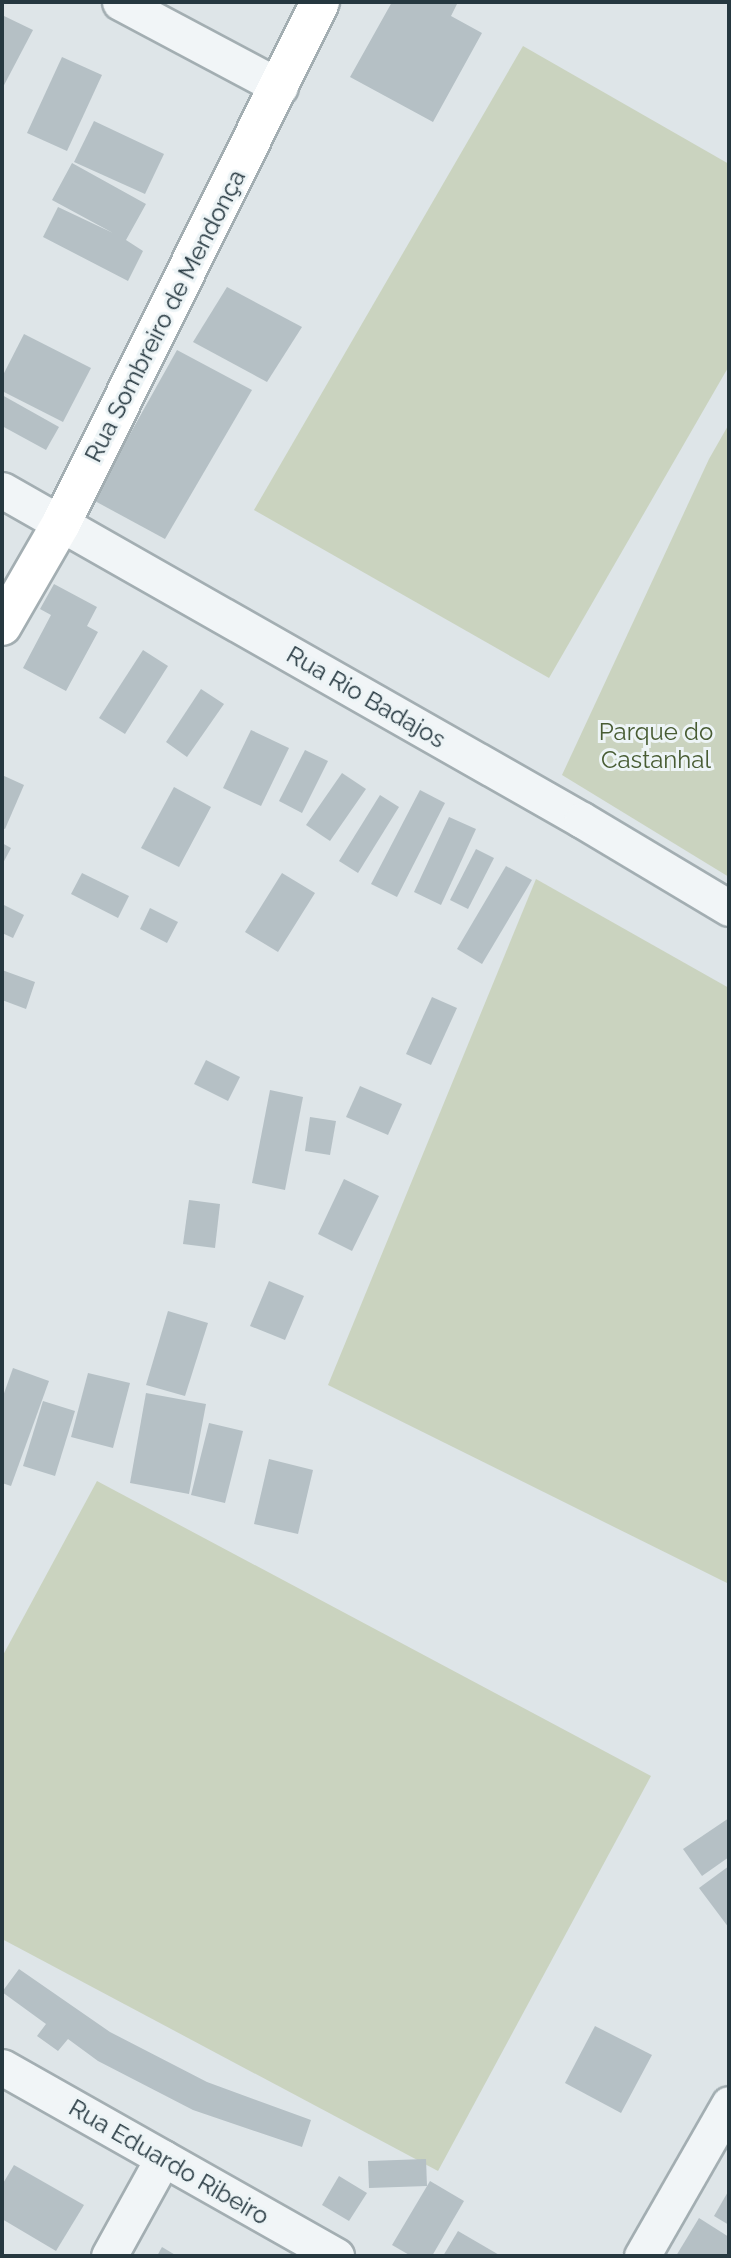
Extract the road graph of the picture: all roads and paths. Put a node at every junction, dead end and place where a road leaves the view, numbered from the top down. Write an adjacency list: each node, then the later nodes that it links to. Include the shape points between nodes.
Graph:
1 (120, 2): 3 (street)
2 (320, 2): 3 (street, Rua Sombreiro de Mendonça)
3 (280, 87): 5 (street, Rua Sombreiro de Mendonça)
4 (2, 490): 5 (street, Rua Rio Badajos)
5 (61, 524): 6 (street, Rua Sombreiro de Mendonça); 7 (street, Rua Rio Badajos)
6 (2, 626)
7 (729, 908)
8 (2, 2067): 10 (street, Rua Eduardo Ribeiro)
9 (729, 2104): 13 (street)
10 (163, 2158): 11 (street); 12 (street, Rua Eduardo Ribeiro)
11 (109, 2256)
12 (336, 2256)
13 (642, 2256)

